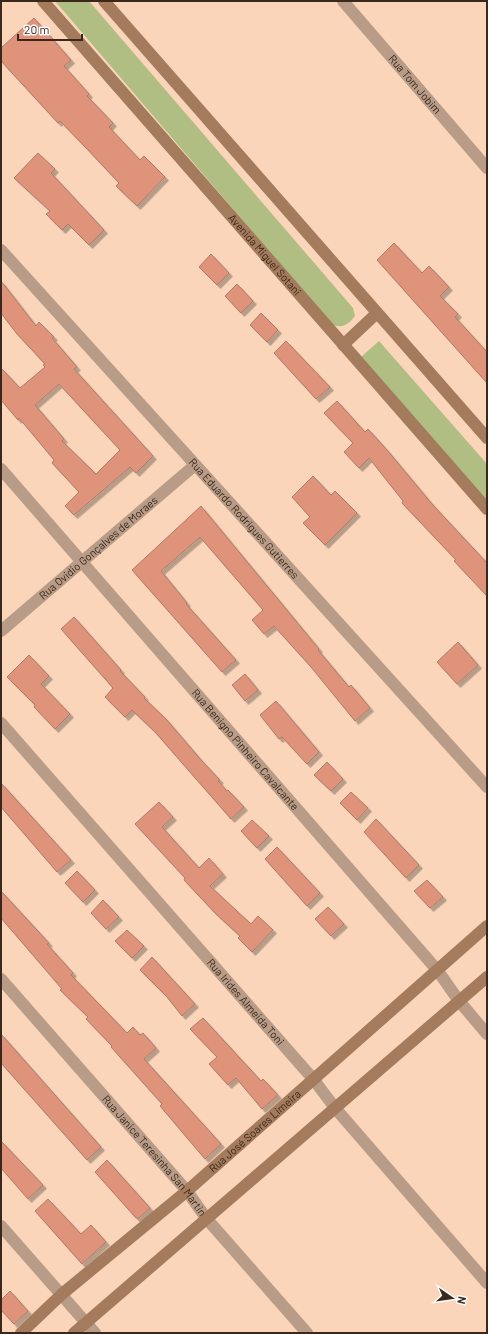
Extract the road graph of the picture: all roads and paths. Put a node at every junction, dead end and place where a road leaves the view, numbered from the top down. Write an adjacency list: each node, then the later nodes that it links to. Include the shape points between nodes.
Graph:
1 (43, 1): 7 (street, Avenida Miguel Sotani)
2 (104, 1): 6 (street)
3 (343, 1): 4 (street, Rua Tom Jobim)
4 (487, 168)
5 (1, 250): 9 (street, Rua Eduardo Rodrigues Gutierres)
6 (378, 314): 7 (street); 8 (street)
7 (343, 345): 11 (street, Avenida Miguel Sotani)
8 (487, 438)
9 (195, 465): 12 (street, Rua Ovidio Gonçalves de Moraes); 15 (street, Rua Eduardo Rodrigues Gutierres)
10 (1, 468): 12 (street, Rua Benigno Pinheiro Cavalcante)
11 (487, 509)
12 (81, 562): 13 (street, Rua Ovidio Gonçalves de Moraes); 17 (street, Rua Benigno Pinheiro Cavalcante)
13 (1, 631)
14 (1, 723): 22 (street, Rua Irides Almeida Toni)
15 (487, 787)
16 (487, 926): 17 (street, Rua José Soares Limeira)
17 (438, 971): 20 (street, Rua Benigno Pinheiro Cavalcante); 22 (street, Rua José Soares Limeira)
18 (487, 977): 20 (street)
19 (1, 979): 24 (street, Rua Janice Teresinha San Martin)
20 (459, 1001): 21 (street, Rua Benigno Pinheiro Cavalcante); 23 (street)
21 (487, 1034)
22 (314, 1080): 23 (street, Rua Irides Almeida Toni); 24 (street, Rua José Soares Limeira)
23 (335, 1108): 25 (street); 27 (street, Rua Irides Almeida Toni)
24 (187, 1191): 25 (street, Rua Janice Teresinha San Martin); 28 (street, Rua José Soares Limeira)
25 (206, 1218): 29 (street); 33 (street, Rua Janice Teresinha San Martin)
26 (1, 1226): 28 (street)
27 (487, 1283)
28 (62, 1294): 29 (street); 30 (street, Rua José Soares Limeira)
29 (86, 1323): 31 (street); 32 (street)
30 (20, 1333)
31 (74, 1333)
32 (95, 1333)
33 (307, 1333)

